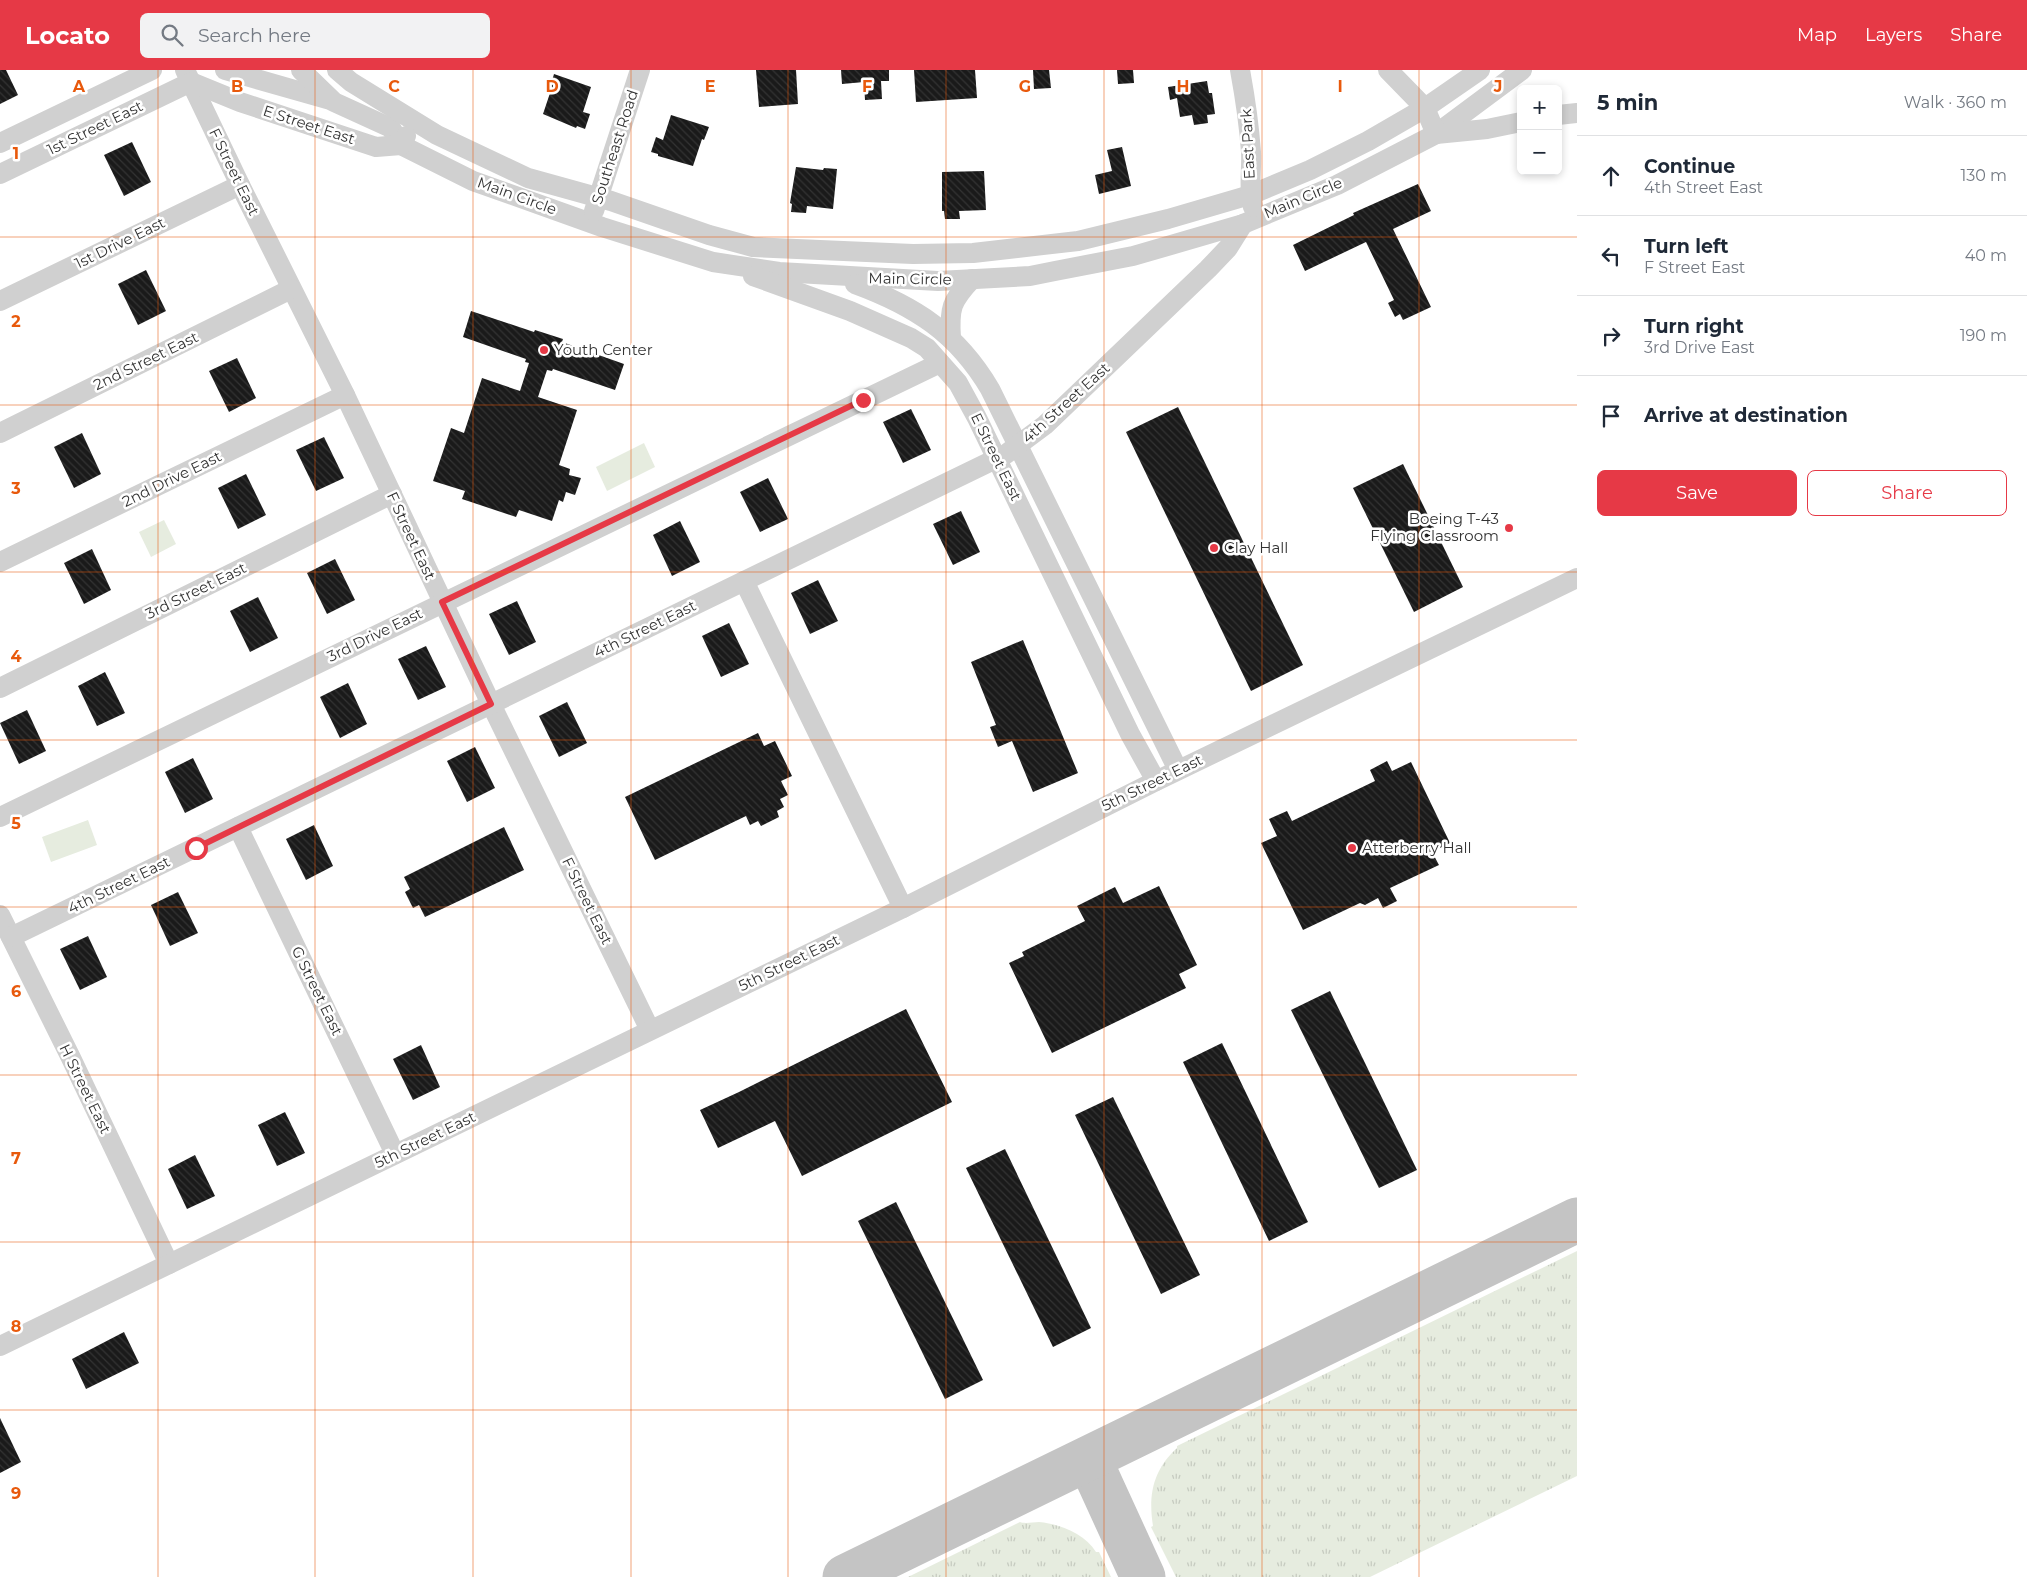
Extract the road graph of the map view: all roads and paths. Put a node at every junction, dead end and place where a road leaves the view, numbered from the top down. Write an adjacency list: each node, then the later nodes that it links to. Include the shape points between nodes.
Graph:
1 (152, 70): 18 (street, 1st Street East)
2 (225, 70): 11 (street, E Street East)
3 (301, 70): 11 (street, Main Circle)
4 (336, 70): 15 (street, Main Circle)
5 (640, 70): 23 (street, Southeast Road)
6 (1240, 70): 22 (street, East Park, via 1251,153)
7 (1388, 70): 12 (street)
8 (1480, 70): 12 (street, Main Circle)
9 (1522, 70): 17 (street, Main Circle)
10 (188, 76): 19 (street, E Street East, via 240,102 376,147); 20 (street, 1st Street East); 21 (street, F Street East)
11 (334, 102): 19 (street, Main Circle, via 391,128)
12 (1425, 108): 17 (street); 22 (street, Main Circle, via 1345,153)
13 (1577, 113): 14 (street)
14 (1562, 114)
15 (413, 120): 19 (street); 23 (street, Main Circle, via 437,135 528,178)
16 (1517, 123): 17 (street)
17 (1436, 134): 24 (street, Main Circle, via 1337,184)
18 (0, 143)
19 (401, 146): 25 (street, Main Circle, via 474,181)
20 (0, 174)
21 (240, 185): 31 (street, F Street East); 32 (street, 1st Drive East)
22 (1250, 195): 24 (street, East Park); 27 (street, Main Circle, via 1078,241 973,253 872,253)
23 (599, 198): 25 (street, Southeast Road); 27 (street, Main Circle)
24 (1250, 221): 26 (street, Main Circle)
25 (589, 223): 28 (street, Main Circle)
26 (1223, 240): 30 (street, Main Circle, via 1030,276); 37 (street, 4th Street East, via 1045,425)
27 (753, 247): 29 (street, E Street East)
28 (713, 262): 29 (street, Main Circle); 34 (street, E Street East, via 888,326 927,348)
29 (833, 276): 30 (street, Main Circle, via 938,281); 33 (street, E Street East, via 879,292 914,309)
30 (972, 279): 33 (street, via 957,294 949,315)
31 (291, 289): 35 (street, F Street East); 36 (street, 2nd Street East)
32 (0, 301)
33 (951, 338): 37 (street, E Street East, via 981,372)
34 (940, 363): 38 (street, E Street East, via 958,383); 43 (street, 3rd Drive East)
35 (345, 395): 39 (street, F Street East); 40 (street, 2nd Drive East)
36 (0, 433)
37 (1018, 446): 38 (street, 4th Street East); 46 (street, E Street East)
38 (996, 459): 42 (street, 4th Street East); 47 (street, E Street East)
39 (392, 494): 43 (street, F Street East); 44 (street, 3rd Street East)
40 (0, 562)
41 (1577, 578): 46 (street, 5th Street East)
42 (744, 581): 45 (street, 4th Street East); 50 (street)
43 (442, 602): 45 (street, F Street East); 48 (street, 3rd Drive East)
44 (0, 688)
45 (491, 704): 49 (street, 4th Street East); 53 (street, F Street East)
46 (1178, 770): 47 (street, 5th Street East)
47 (1156, 781): 50 (street, 5th Street East)
48 (0, 817)
49 (238, 827): 52 (street, 4th Street East); 54 (street, G Street East)
50 (902, 908): 53 (street, 5th Street East)
51 (0, 915): 52 (street, H Street East)
52 (11, 937): 55 (street, H Street East)
53 (650, 1030): 54 (street, 5th Street East)
54 (395, 1154): 55 (street, 5th Street East)
55 (169, 1264): 56 (street, 5th Street East)
56 (0, 1346)

